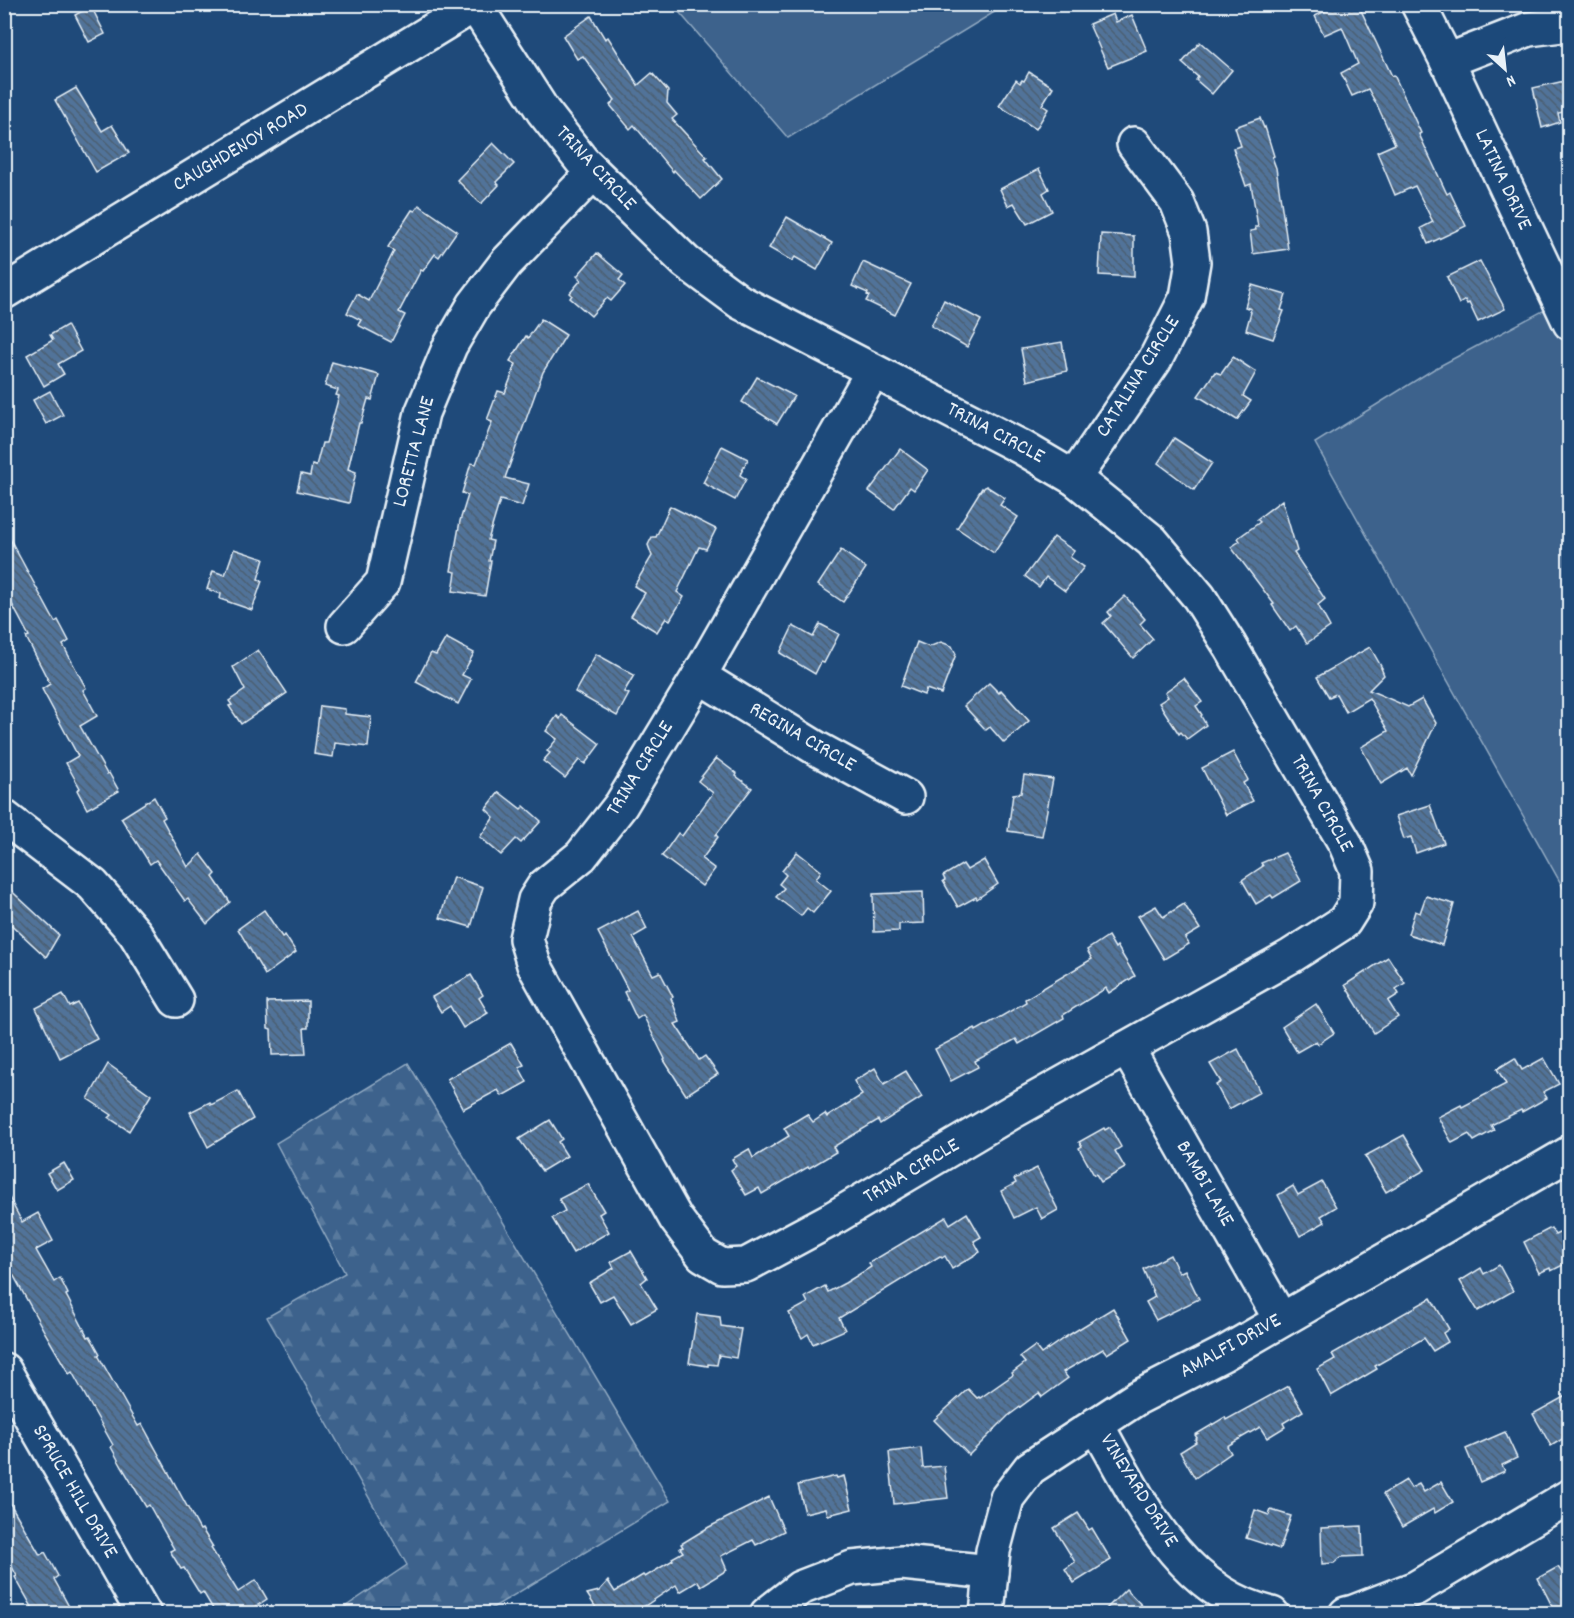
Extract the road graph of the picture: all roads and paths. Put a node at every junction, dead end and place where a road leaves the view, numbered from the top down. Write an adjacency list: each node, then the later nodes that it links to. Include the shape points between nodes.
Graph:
1 (1418, 4): 4 (street, LATINA DRIVE)
2 (476, 5): 6 (street, TRINA CIRCLE, via 543,111); 7 (street, CAUGHDENOY ROAD)
3 (1569, 24): 4 (street, via 1529,29)
4 (1447, 61): 8 (street, LATINA DRIVE)
5 (1134, 144): 10 (street, CATALINA CIRCLE, via 1177,202 1189,232 1193,262 1187,297 1155,360)
6 (593, 173): 9 (street, TRINA CIRCLE, via 686,262 731,295); 11 (street, LORETTA LANE, via 506,263 474,305 450,346 422,413 382,582)
7 (4, 292)
8 (1569, 323)
9 (873, 371): 10 (street, TRINA CIRCLE); 12 (street, TRINA CIRCLE)
10 (1074, 478): 16 (street, TRINA CIRCLE, via 1152,541 1199,597 1345,843 1357,871 1356,903 1344,922)
11 (344, 626)
12 (699, 676): 13 (street, REGINA CIRCLE, via 816,748); 16 (street, TRINA CIRCLE, via 621,805 581,856 544,886 535,900 526,939 534,965 676,1220 703,1255 722,1266 746,1265)
13 (906, 797)
14 (4, 817): 15 (street, via 93,885 135,933)
15 (176, 1000)
16 (1127, 1048): 18 (street, BAMBI LANE)
17 (1569, 1153): 18 (street, AMALFI DRIVE)
18 (1281, 1320): 20 (street, AMALFI DRIVE)
19 (4, 1370): 23 (street, SPRUCE HILL DRIVE)
20 (1096, 1424): 22 (street, AMALFI DRIVE, via 1030,1468 1007,1498); 26 (street, VINEYARD DRIVE, via 1151,1521 1182,1561 1220,1592)
21 (1569, 1496): 27 (street, via 1416,1588)
22 (991, 1572): 24 (street, via 902,1563 852,1568 800,1588); 25 (street, AMALFI DRIVE)
23 (144, 1614)
24 (767, 1614)
25 (987, 1614)
26 (1272, 1614)
27 (1346, 1614)

